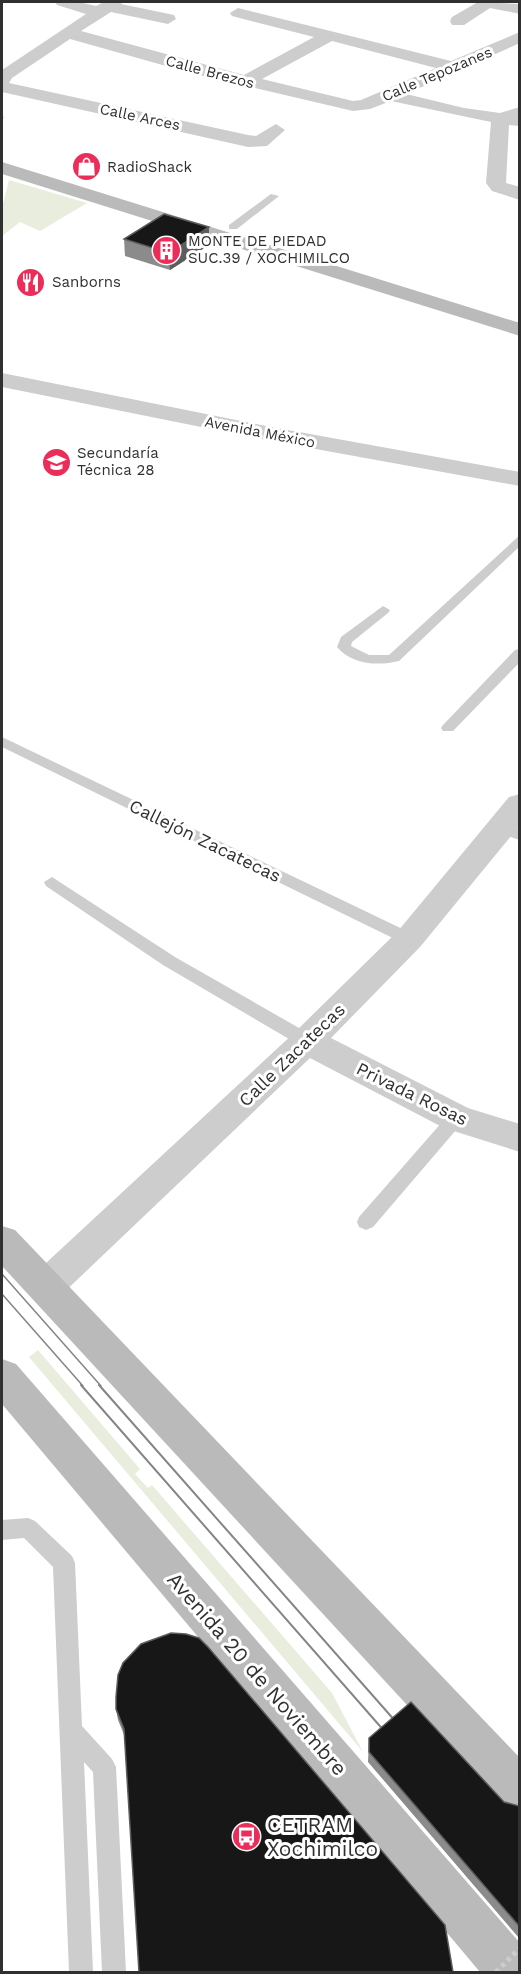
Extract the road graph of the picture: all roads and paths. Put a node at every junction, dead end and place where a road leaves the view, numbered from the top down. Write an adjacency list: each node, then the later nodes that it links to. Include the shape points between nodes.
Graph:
1 (63, 2): 3 (street)
2 (487, 2): 4 (street); 7 (street)
3 (106, 6): 6 (street); 8 (street)
4 (519, 9)
5 (238, 13): 9 (street)
6 (168, 19)
7 (458, 21)
8 (68, 33): 12 (street, via 5,75); 13 (street, Calle Brezos)
9 (329, 36): 11 (street); 13 (street)
10 (515, 44): 11 (street, Calle Tepozanes)
11 (454, 67): 15 (street, Calle Tepozanes)
12 (2, 81)
13 (246, 81): 16 (street, Calle Brezos)
14 (2, 87): 22 (street, Calle Arces, via 248,141 260,142)
15 (389, 95): 16 (street, Calle Tepozanes); 20 (street)
16 (353, 106)
17 (519, 112): 20 (street)
18 (2, 114): 19 (path)
19 (3, 119)
20 (500, 119): 21 (street); 25 (street, via 496,183)
21 (519, 121)
22 (276, 130)
23 (2, 156): 27 (main road)
24 (2, 168): 29 (main road)
25 (519, 194)
26 (274, 196): 27 (lane)
27 (233, 227): 28 (main road)
28 (519, 313)
29 (519, 330)
30 (2, 380): 31 (street, Avenida México)
31 (519, 479)
32 (519, 539): 33 (lane, via 394,658 370,660 344,647 346,640)
33 (383, 610)
34 (519, 653): 35 (lane)
35 (448, 728)
36 (2, 742): 39 (lane, Callejón Zacatecas)
37 (513, 822): 39 (street, Calle Zacatecas)
38 (52, 882): 40 (lane, via 170,961)
39 (409, 939): 40 (street, Calle Zacatecas)
40 (307, 1041): 41 (street, Privada Rosas); 45 (street, Calle Zacatecas)
41 (456, 1118): 42 (street, Privada Rosas); 43 (lane)
42 (519, 1138)
43 (366, 1222)
44 (2, 1241): 45 (main road)
45 (45, 1287): 49 (main road)
46 (2, 1376): 54 (main road, Avenida 20 de Noviembre)
47 (2, 1530): 48 (lane, via 28,1528 64,1563)
48 (72, 1732): 51 (lane); 52 (lane, via 104,1767)
49 (519, 1792)
50 (519, 1948): 53 (path, bridge)
51 (81, 1972)
52 (114, 1972)
53 (496, 1972)
54 (512, 1972)

